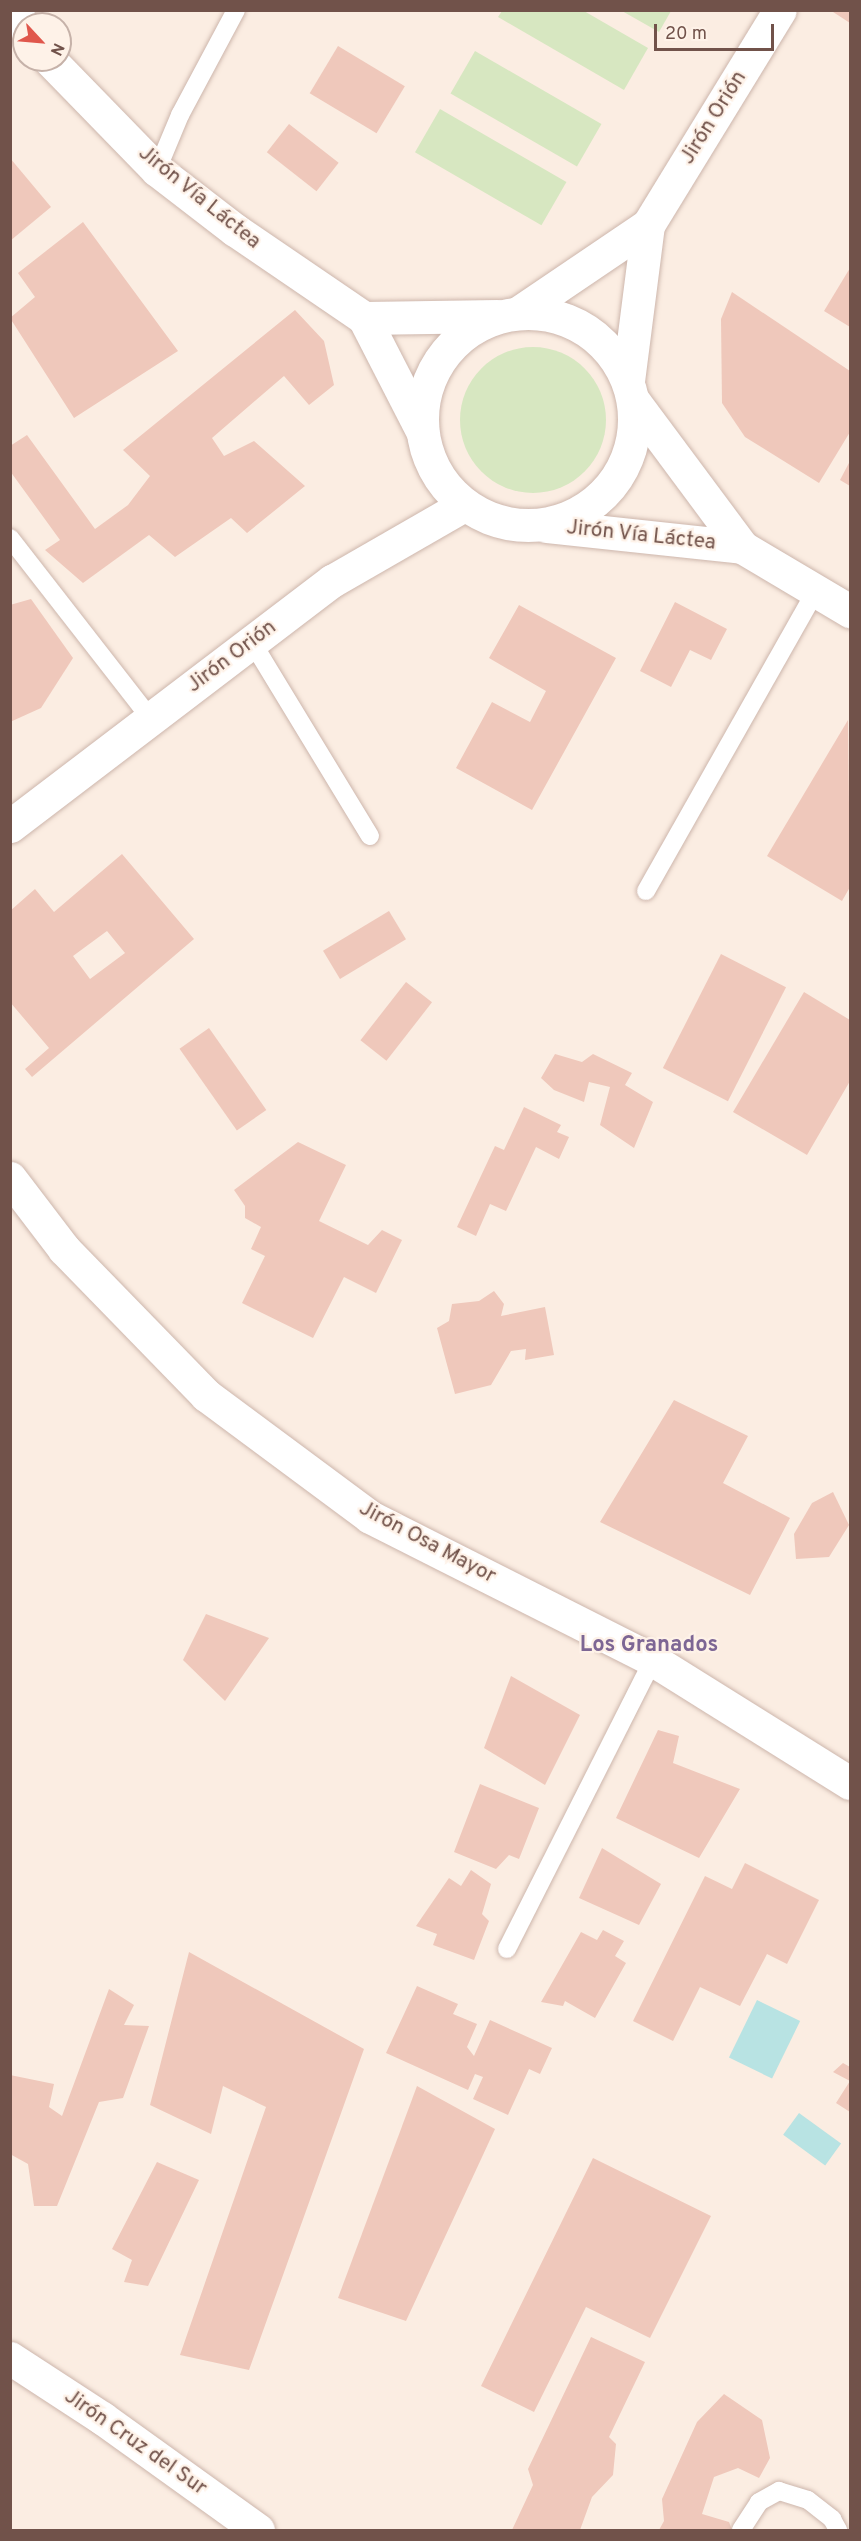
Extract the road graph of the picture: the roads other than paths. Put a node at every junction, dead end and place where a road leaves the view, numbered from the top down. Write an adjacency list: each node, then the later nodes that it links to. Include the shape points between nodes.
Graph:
1 (236, 10): 4 (lane, via 180,115)
2 (780, 10): 5 (street, Jirón Orión)
3 (63, 72): 4 (street, Jirón Vía Láctea)
4 (157, 170): 7 (street, Jirón Vía Láctea, via 235,230)
5 (648, 225): 6 (street, Jirón Orión); 8 (street, Jirón Orión)
6 (510, 314): 7 (street); 8 (street, via 546,313 596,336 615,356); 9 (street, via 474,327 450,347 423,401)
7 (363, 318): 9 (street, Jirón Vía Láctea)
8 (631, 390): 11 (street, via 633,435 622,468 602,496 582,509); 13 (street, Jirón Vía Láctea)
9 (422, 431): 10 (street, via 436,473)
10 (464, 505): 11 (street, via 487,518 513,525); 16 (street, Jirón Orión, via 332,581)
11 (540, 525): 13 (street, Jirón Vía Láctea)
12 (10, 538): 17 (lane)
13 (742, 547): 14 (street, Jirón Vía Láctea)
14 (816, 590): 15 (street, Jirón Vía Láctea); 20 (lane)
15 (850, 611)
16 (252, 642): 17 (street, Jirón Orión); 19 (lane)
17 (151, 719): 18 (street, Jirón Orión)
18 (10, 826)
19 (370, 836)
20 (646, 891)
21 (10, 1178): 22 (street, Jirón Osa Mayor, via 64,1249 206,1395 370,1517)
22 (653, 1660): 23 (street, Jirón Osa Mayor); 24 (lane)
23 (850, 1783)
24 (507, 1949)
25 (10, 2358): 26 (street, Jirón Cruz del Sur, via 102,2418)
26 (258, 2530)
27 (741, 2530): 28 (lane, via 759,2502 778,2491 808,2500 832,2519)
28 (838, 2530)

